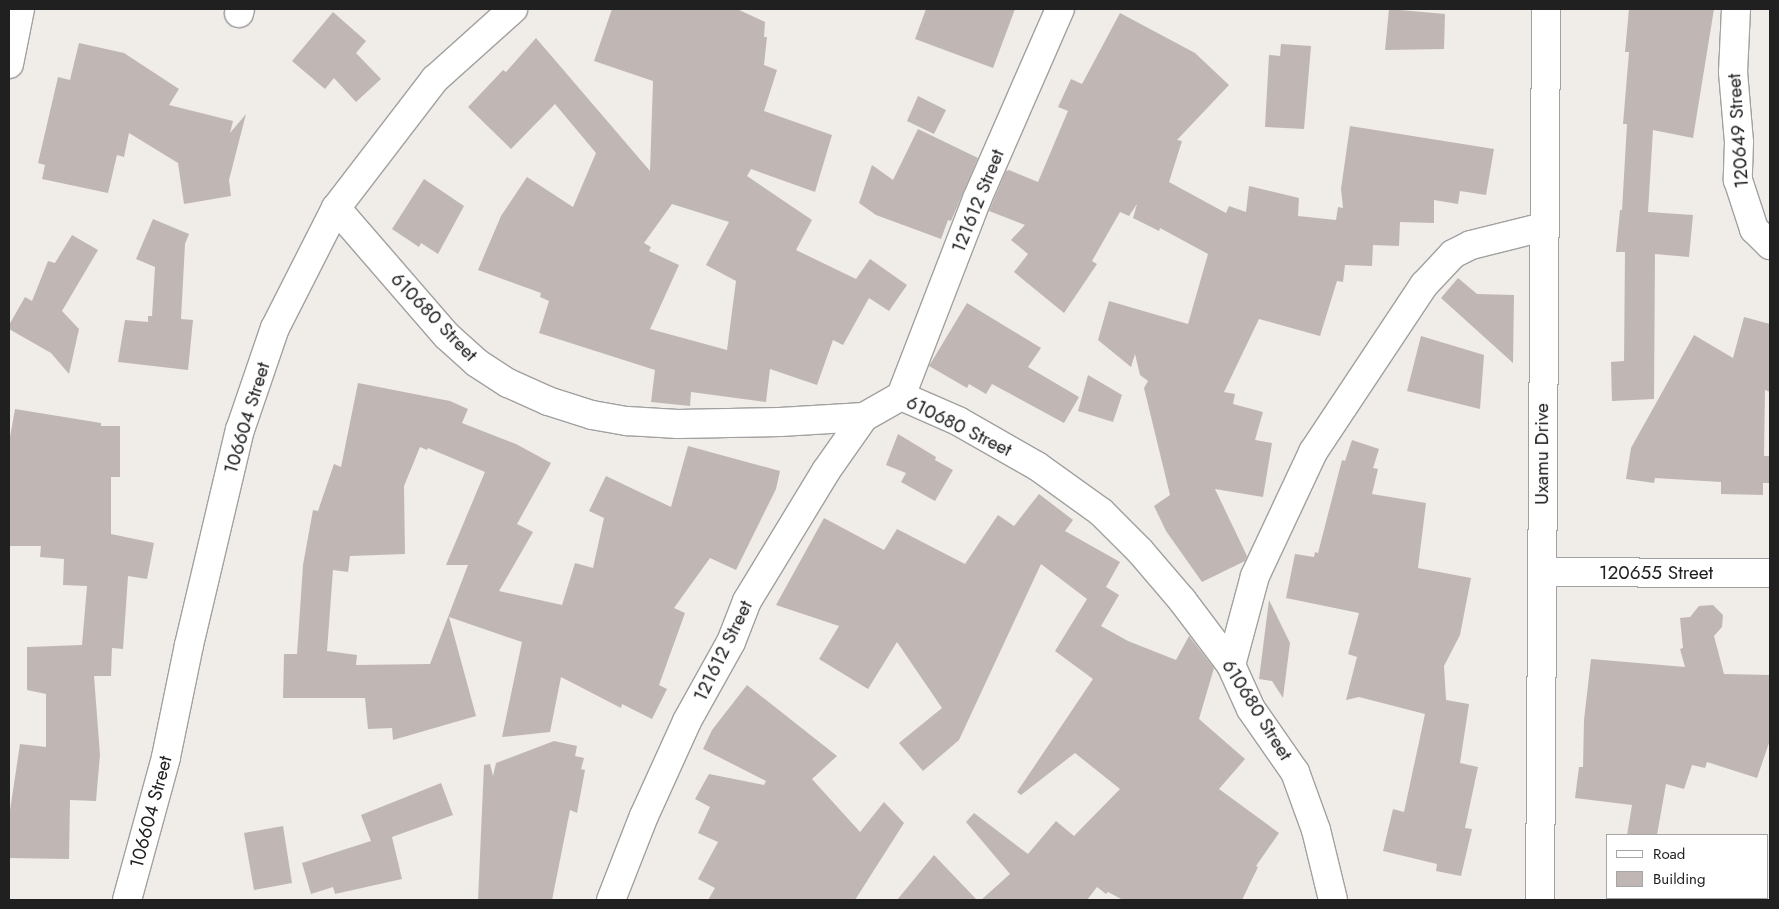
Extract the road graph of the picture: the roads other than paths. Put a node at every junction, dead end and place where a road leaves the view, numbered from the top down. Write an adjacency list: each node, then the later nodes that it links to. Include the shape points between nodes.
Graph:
1 (20, 9): 6 (street)
2 (513, 9): 7 (street, 106604 Street, via 436,79)
3 (1060, 9): 10 (street, 121612 Street, via 978,199)
4 (1546, 9): 8 (street, Uxamu Drive)
5 (1736, 9): 9 (street, 120649 Street, via 1733,72 1739,142 1738,180 1754,229)
6 (9, 64)
7 (336, 208): 11 (street, 610680 Street, via 447,336 477,363 548,401 592,415 644,422 780,422); 15 (street, 106604 Street, via 275,328 240,430 166,757)
8 (1543, 227): 12 (street, Uxamu Drive); 14 (street, via 1471,245 1453,254 1424,285 1313,452 1255,576)
9 (1770, 244)
10 (901, 396): 11 (street, 610680 Street); 14 (street, 610680 Street, via 958,421 1037,466 1101,512 1182,600)
11 (864, 416): 16 (street, 121612 Street, via 826,471 747,601 731,642 687,721)
12 (1542, 572): 13 (street, 120655 Street); 18 (street, Uxamu Drive)
13 (1770, 573)
14 (1231, 666): 17 (street, 610680 Street, via 1252,709 1295,772 1316,830)
15 (127, 900)
16 (611, 900)
17 (1333, 900)
18 (1540, 900)

